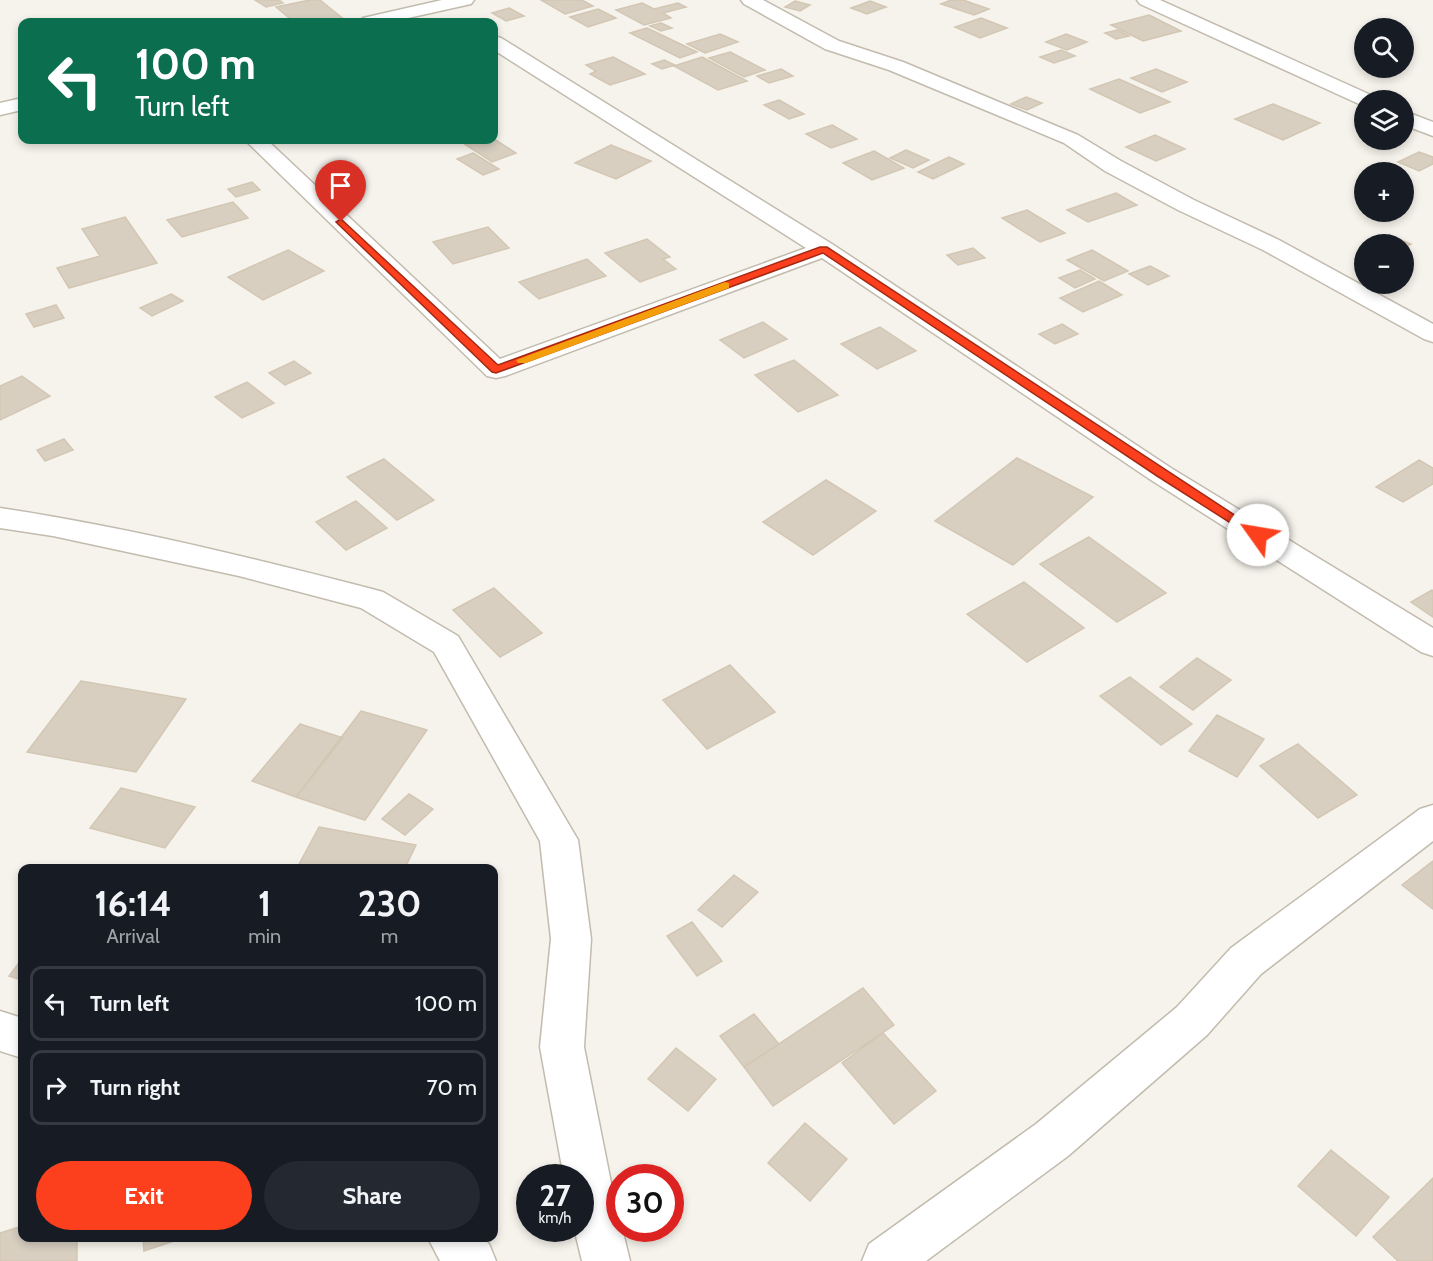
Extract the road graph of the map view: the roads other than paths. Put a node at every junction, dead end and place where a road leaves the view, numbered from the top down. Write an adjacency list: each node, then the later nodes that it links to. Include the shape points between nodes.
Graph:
1 (465, 0): 4 (street)
2 (750, 0): 15 (street, via 832,45 896,66 1071,139 1113,166 1271,244)
3 (1146, 0): 8 (street)
4 (432, 3): 5 (street); 6 (street)
5 (454, 17)
6 (382, 18)
7 (498, 45): 14 (street)
8 (1354, 95)
9 (18, 105): 10 (street)
10 (0, 110)
11 (1414, 121): 12 (street)
12 (1433, 130)
13 (259, 144): 14 (street, via 496,370)
14 (824, 249): 17 (street, via 1161,474)
15 (1433, 334)
16 (0, 518): 23 (street, via 239,565 372,600 446,644 559,840 571,939 562,1047)
17 (1433, 644)
18 (1433, 820): 24 (street, via 1246,961 1192,1021 1052,1140)
19 (0, 1031): 20 (street)
20 (18, 1037)
21 (455, 1242): 22 (street)
22 (472, 1261)
23 (606, 1261)
24 (886, 1261)

